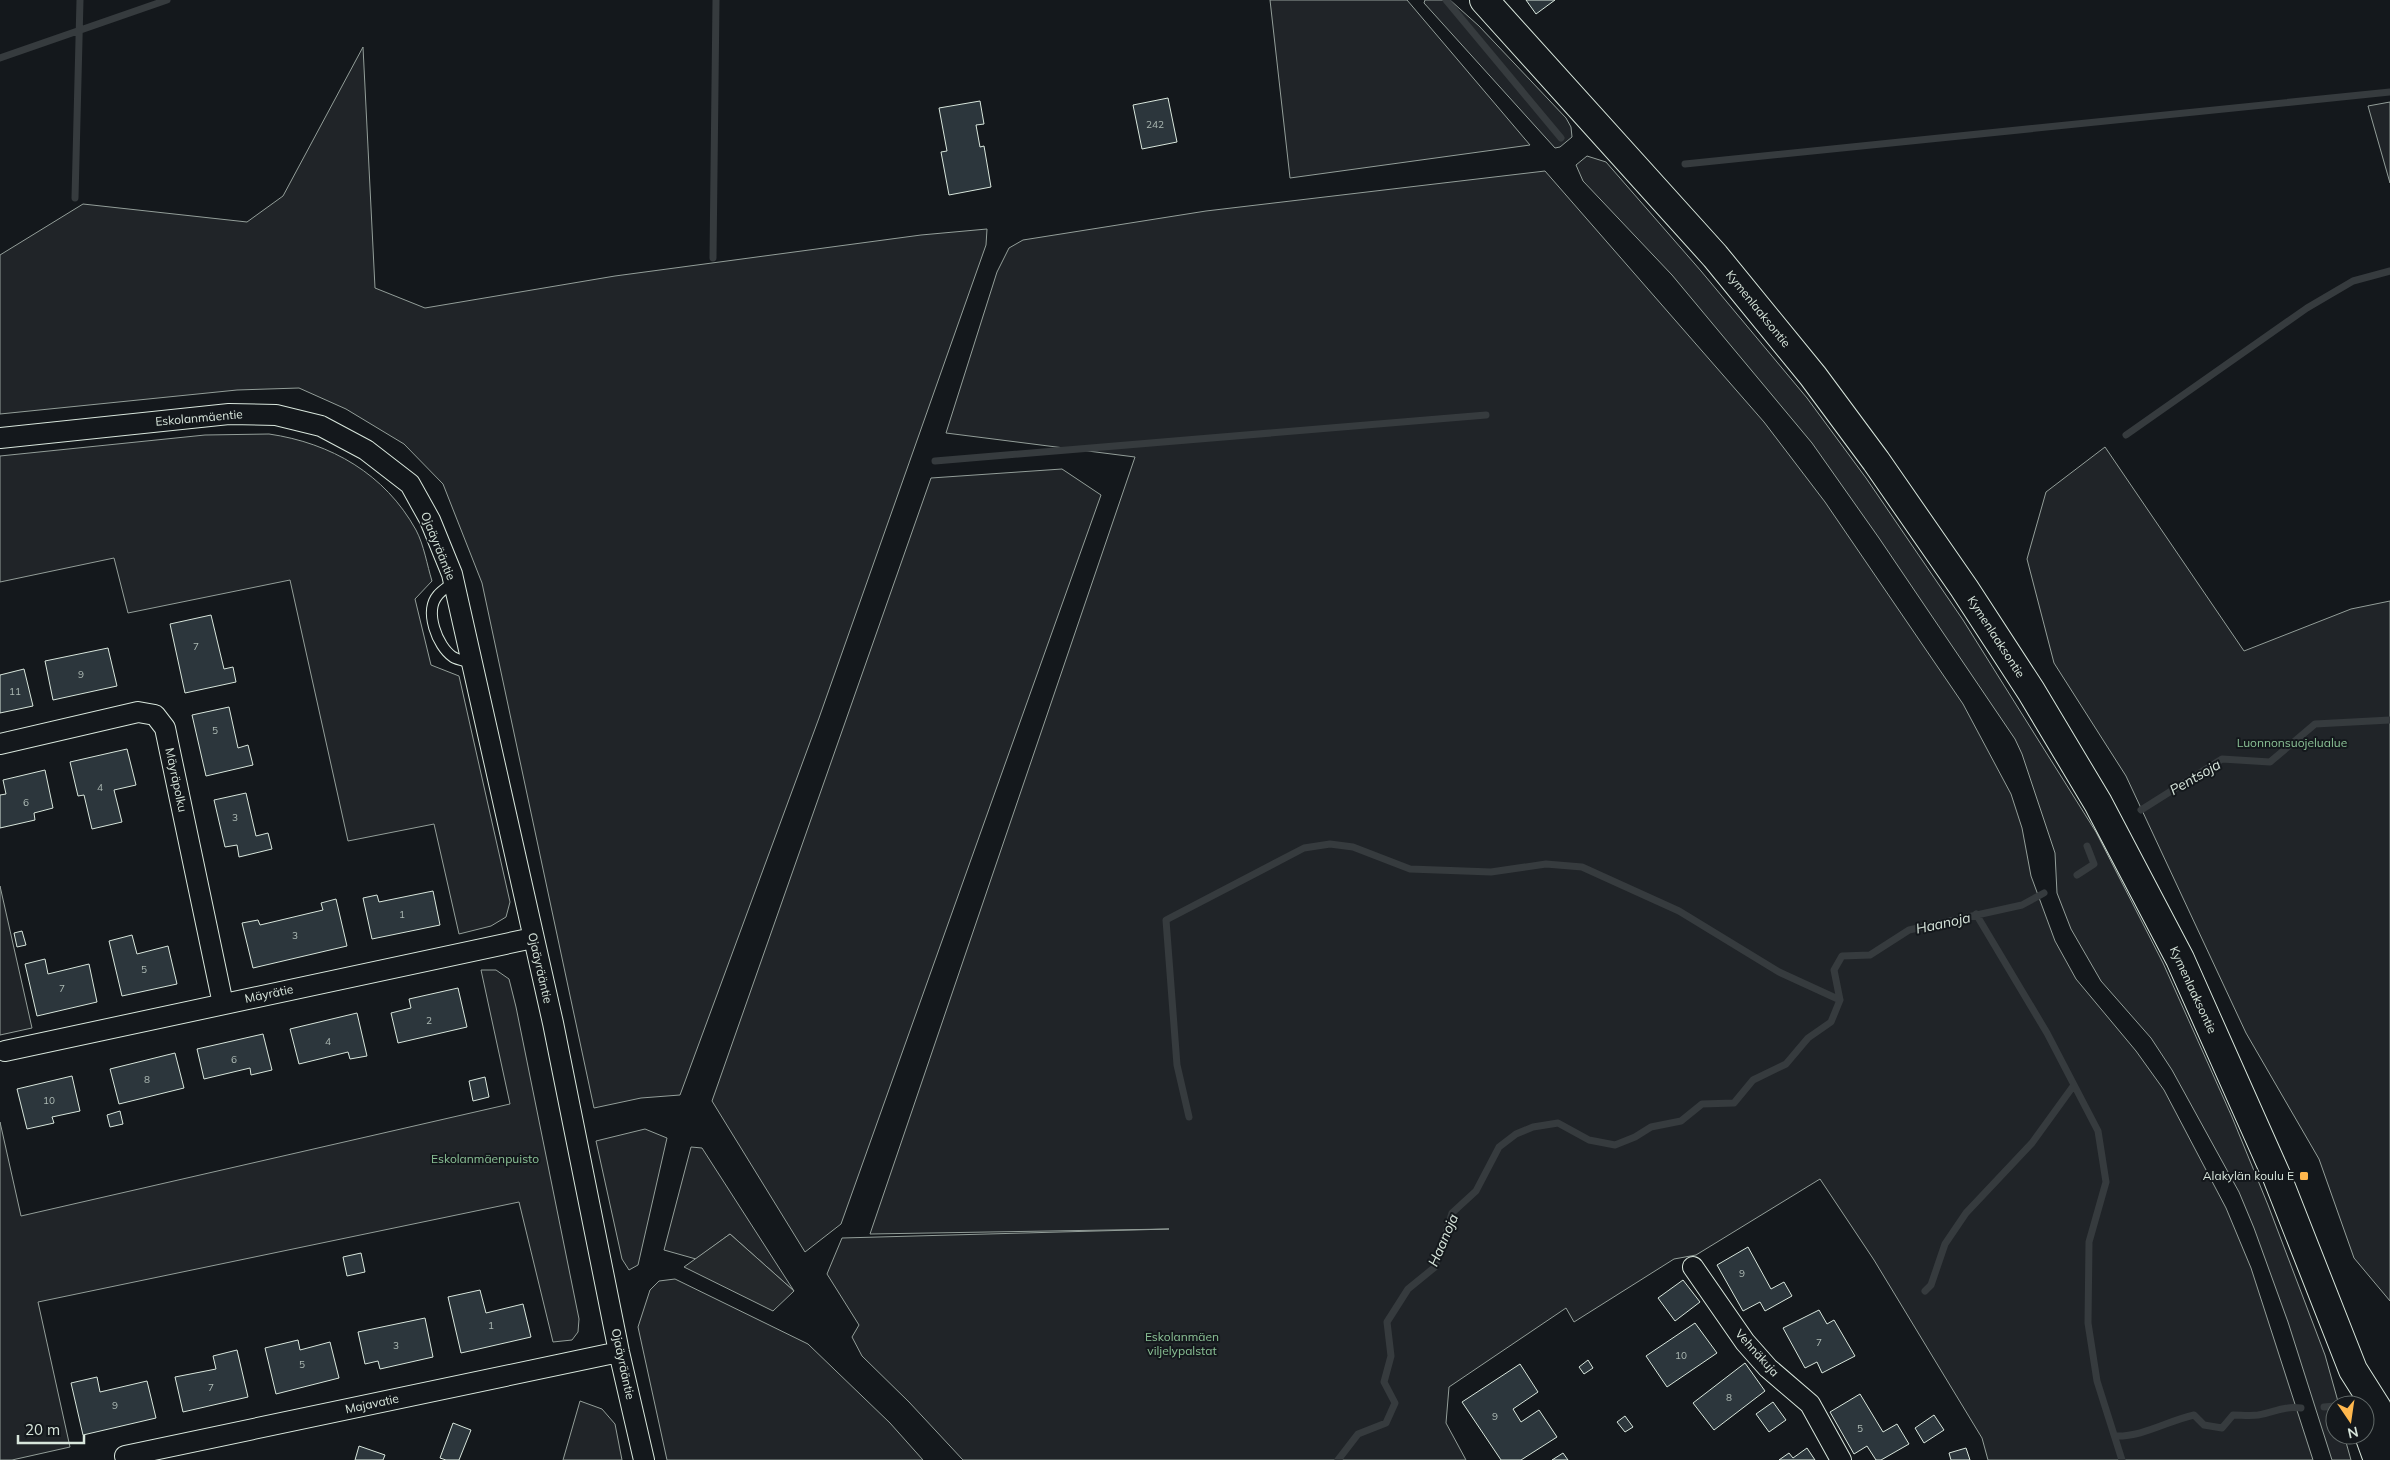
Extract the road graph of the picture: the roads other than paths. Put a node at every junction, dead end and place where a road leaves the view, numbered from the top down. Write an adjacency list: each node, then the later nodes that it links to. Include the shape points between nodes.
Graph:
1 (1484, 0): 12 (main road, Kymenlaaksontie, via 1715,256 1813,376 1964,588 2031,692 2098,803 2180,959 2277,1177)
2 (0, 438): 3 (street, Eskolanmäentie, via 229,414 276,415 329,430 366,450)
3 (410, 484): 4 (street, Ojaäyrääntie, via 430,520)
4 (454, 582): 5 (street, Ojaäyrääntie); 5 (lane, via 437,596 433,611 435,631 440,644 454,658)
5 (472, 663): 7 (street, Ojaäyrääntie)
6 (0, 744): 8 (street, Mäyräpolku, via 138,712 155,715 165,728)
7 (533, 938): 8 (street, Mäyrätie); 11 (street, Ojaäyrääntie)
8 (223, 1004): 9 (street, Mäyrätie)
9 (5, 1051)
10 (1693, 1267): 18 (street, Vehnäkuja, via 1745,1342 1768,1368 1810,1404)
11 (619, 1352): 16 (street, Majavatie); 17 (street, Ojaäyrääntie)
12 (2353, 1370): 13 (main road, Kymenlaaksontie); 14 (main road, Kymenlaaksontie, via 2377,1408)
13 (2357, 1395)
14 (2390, 1441)
15 (2373, 1445): 19 (main road)
16 (125, 1456)
17 (644, 1460)
18 (1841, 1460)
19 (2378, 1460)

